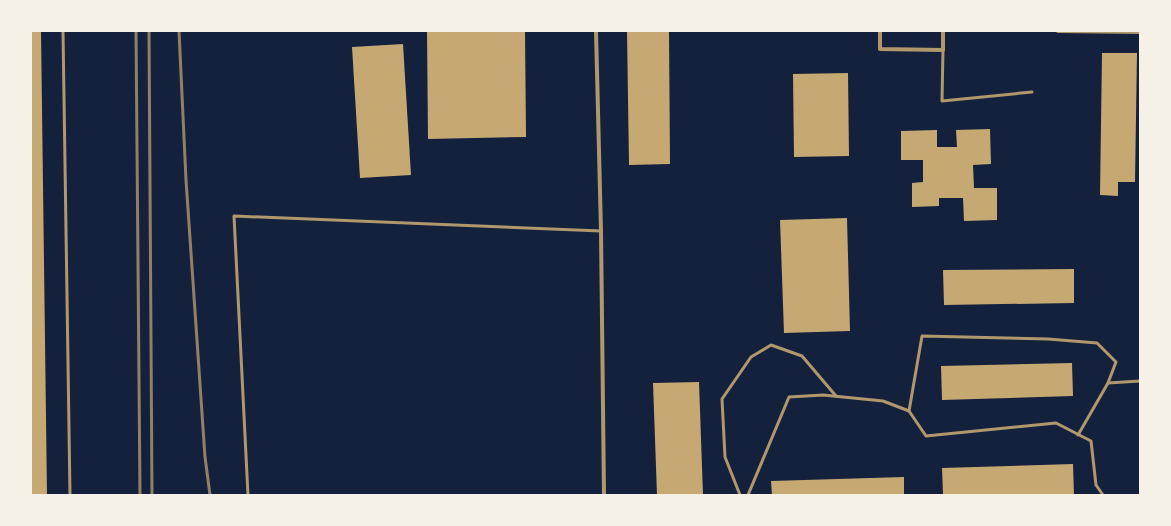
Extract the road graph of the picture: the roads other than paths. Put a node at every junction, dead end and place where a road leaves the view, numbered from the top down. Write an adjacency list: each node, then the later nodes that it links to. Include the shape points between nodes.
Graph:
1 (63, 31): 15 (lane)
2 (596, 31): 9 (street)
3 (880, 31): 7 (street, via 880,49)
4 (943, 31): 7 (street)
5 (1058, 31): 6 (street)
6 (1140, 32)
7 (943, 50): 8 (lane, via 942,101)
8 (1032, 92)
9 (601, 231): 16 (lane, via 234,216); 17 (street)
10 (1140, 381): 11 (lane)
11 (1108, 383): 13 (lane, via 1116,362 1097,343 1048,339 922,336); 14 (lane)
12 (836, 396): 13 (lane, via 883,401); 18 (lane, via 802,356 771,344 751,358 722,400 725,457); 19 (lane, via 789,397)
13 (909, 411): 14 (lane, via 926,436 1056,423)
14 (1078, 435): 20 (lane, via 1091,441 1096,485)
15 (70, 495)
16 (248, 495)
17 (604, 495)
18 (740, 495)
19 (748, 495)
20 (1103, 495)

